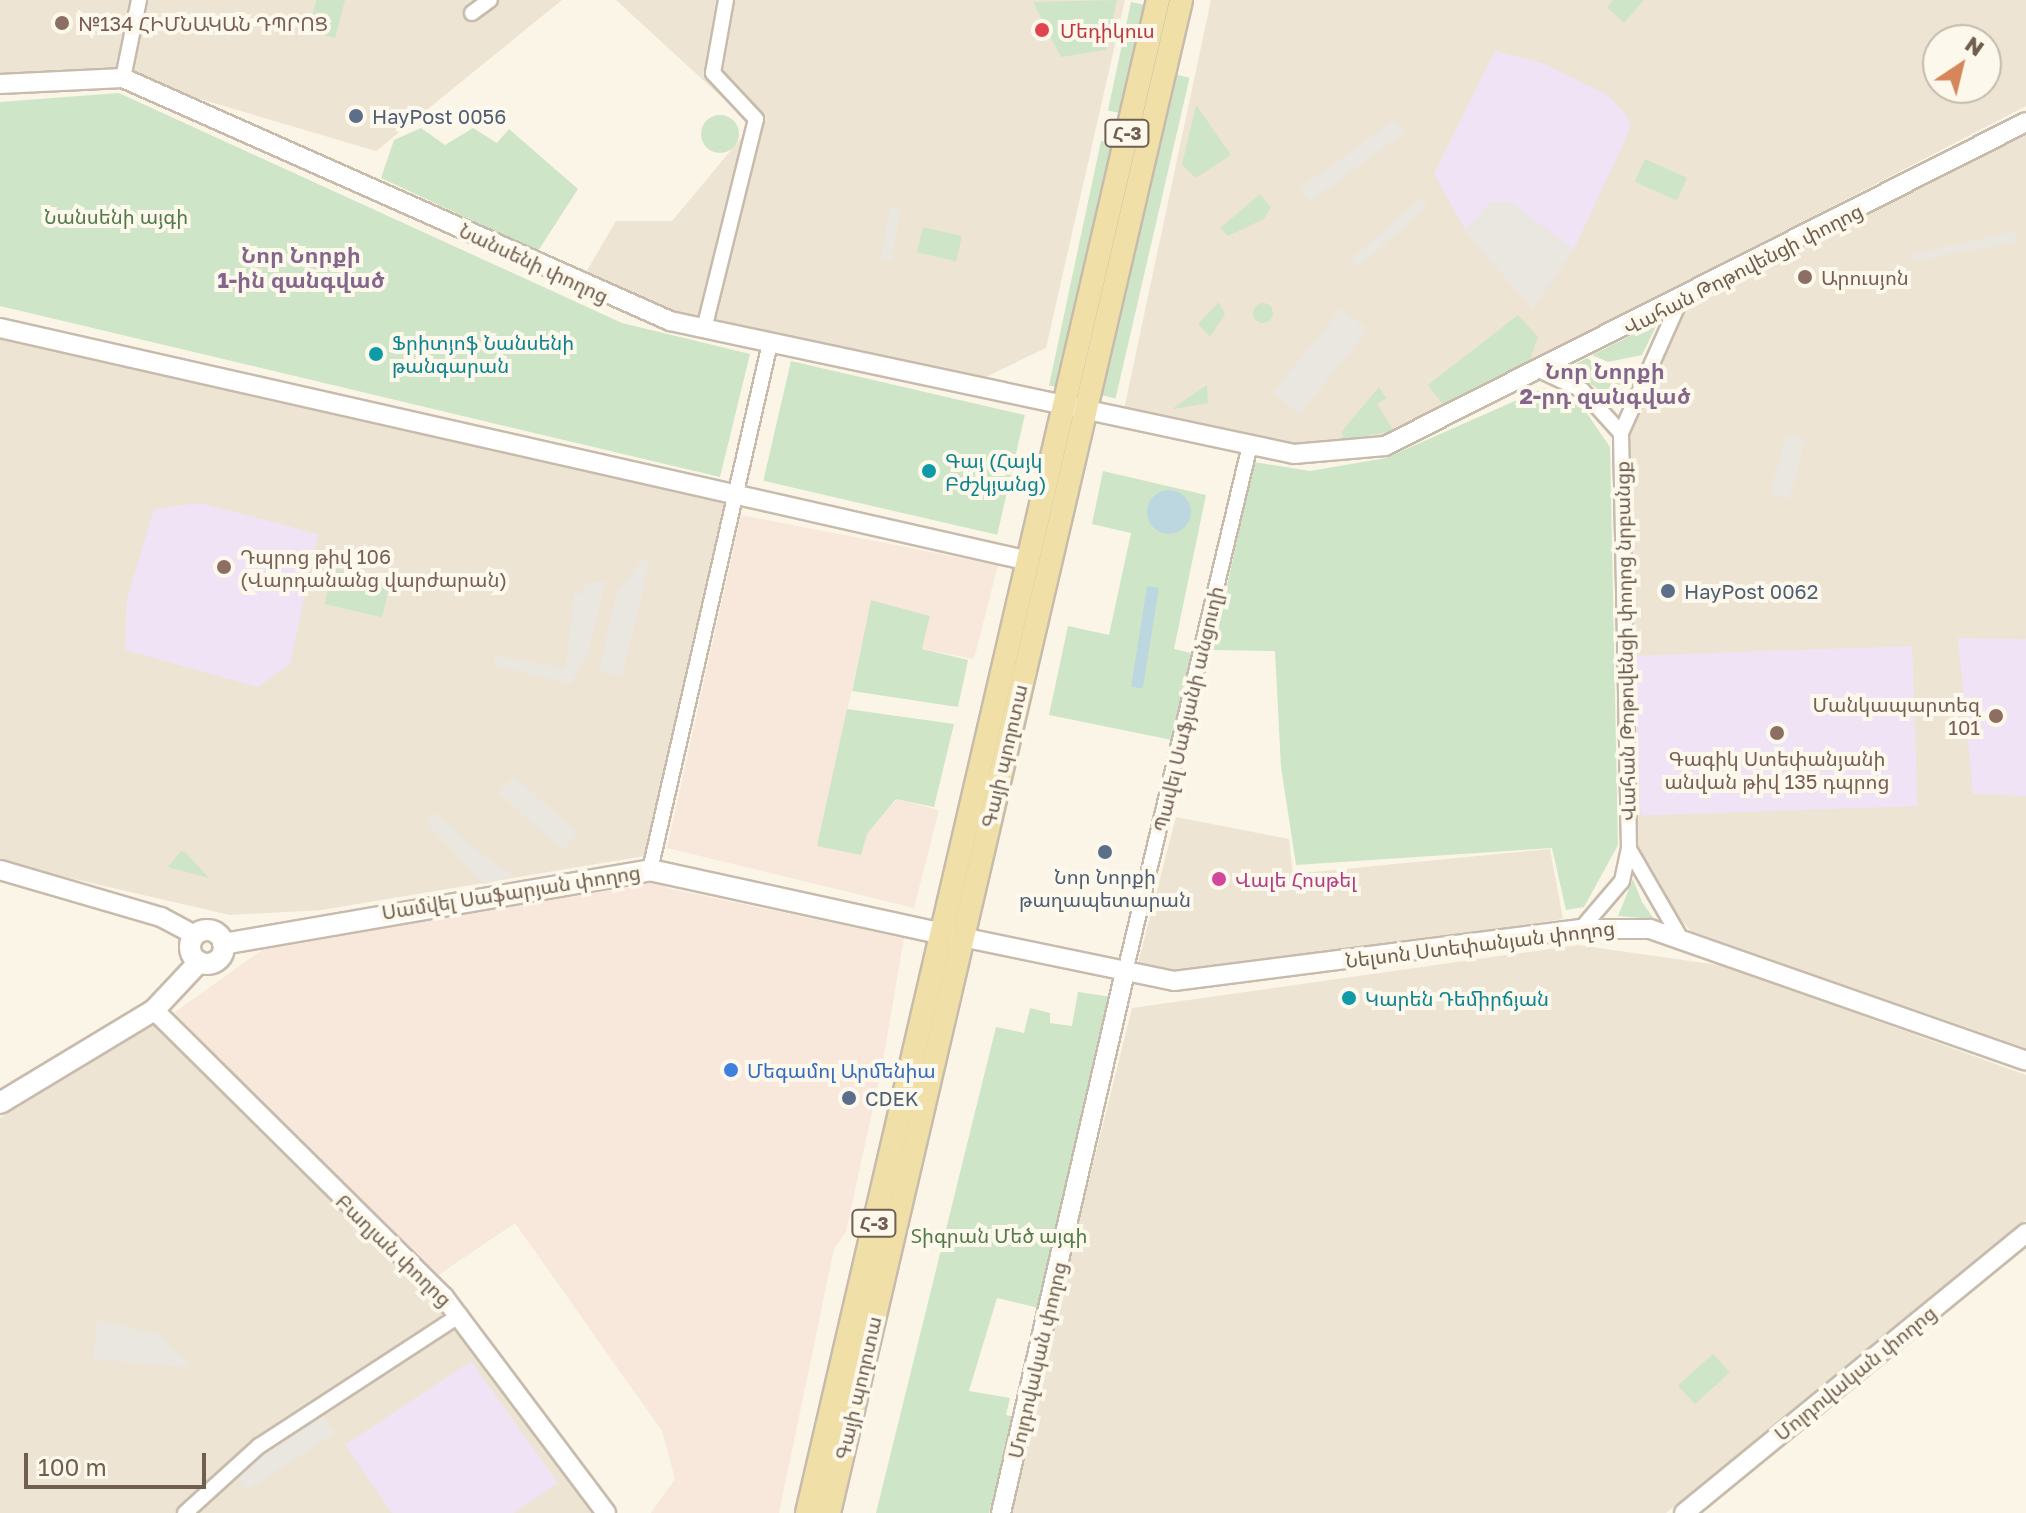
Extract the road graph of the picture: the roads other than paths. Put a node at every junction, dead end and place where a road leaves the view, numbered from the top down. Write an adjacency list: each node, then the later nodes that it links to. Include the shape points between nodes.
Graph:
1 (139, 0): 7 (street)
2 (490, 0): 6 (street)
3 (726, 0): 12 (street, via 713,73 756,119)
4 (1158, 0): 15 (main road, Գայի պողոտա / Հ-3)
5 (1181, 0): 15 (main road, Գայի պողոտա / Հ-3)
6 (472, 13)
7 (123, 78): 8 (street, Նանսենի փողոց); 12 (street, Նանսենի փողոց, via 636,310)
8 (0, 84)
9 (2026, 122): 10 (street, Վահան Թոթովենցի փողոց)
10 (1679, 303): 14 (street, Վահան Թոթովենցի փողոց); 16 (street, Վահան Թոթովենցի փողոց նրբանցք)
11 (0, 328): 18 (street)
12 (704, 329): 13 (street, Նանսենի փողոց)
13 (770, 343): 15 (street, Նանսենի փողոց); 18 (street)
14 (1543, 372): 16 (street, Վահան Թոթովենցի փողոց նրբանցք, via 1582,390); 17 (street, Վահան Թոթովենցի փողոց, via 1385,446 1294,454)
15 (1075, 412): 17 (street, Վահան Թոթովենցի փողոց); 19 (main road, Գայի պողոտա / Հ-3); 27 (main road, Գայի պողոտա / Հ-3)
16 (1621, 433): 20 (street, Վահան Թոթովենցի փողոց նրբանցք)
17 (1250, 445): 30 (street, Պավել Սաֆյանի անցուղի)
18 (735, 498): 19 (street); 22 (street)
19 (1029, 561): 24 (main road, Գայի պողոտա / Հ-3)
20 (1629, 849): 23 (street, Վահան Թոթովենցի փողոց նրբանցք, via 1622,881); 25 (street, Վահան Թոթովենցի փողոց նրբանցք)
21 (0, 870): 26 (street, via 161,917)
22 (650, 870): 24 (main road, Սամվել Սաֆարյան փողոց); 28 (main road, Սամվել Սաֆարյան փողոց)
23 (1581, 929): 25 (street, Նելսոն Ստեփանյան փողոց); 30 (street, Նելսոն Ստեփանյան փողոց, via 1174,981)
24 (939, 933): 27 (street, Նելսոն Ստեփանյան փողոց); 38 (main road, Գայի պողոտա / Հ-3)
25 (1678, 934): 32 (street, Նելսոն Ստեփանյան փողոց)
26 (195, 935): 28 (main road, via 214,932); 29 (main road, via 190,950)
27 (964, 938): 30 (street, Նելսոն Ստեփանյան փողոց); 39 (main road, Գայի պողոտա / Հ-3)
28 (223, 944): 29 (main road, via 218,959)
29 (199, 962): 31 (main road)
30 (1125, 972): 40 (street, Մոլդովական փողոց)
31 (154, 1010): 33 (main road); 35 (street, Բաղյան փողոց)
32 (2026, 1061)
33 (0, 1103)
34 (2026, 1233): 41 (street, Մոլդովական փողոց)
35 (460, 1315): 36 (street, via 259,1446); 37 (street, Բաղյան փողոց)
36 (185, 1513)
37 (606, 1513)
38 (807, 1513)
39 (829, 1513)
40 (1001, 1513)
41 (1684, 1513)

